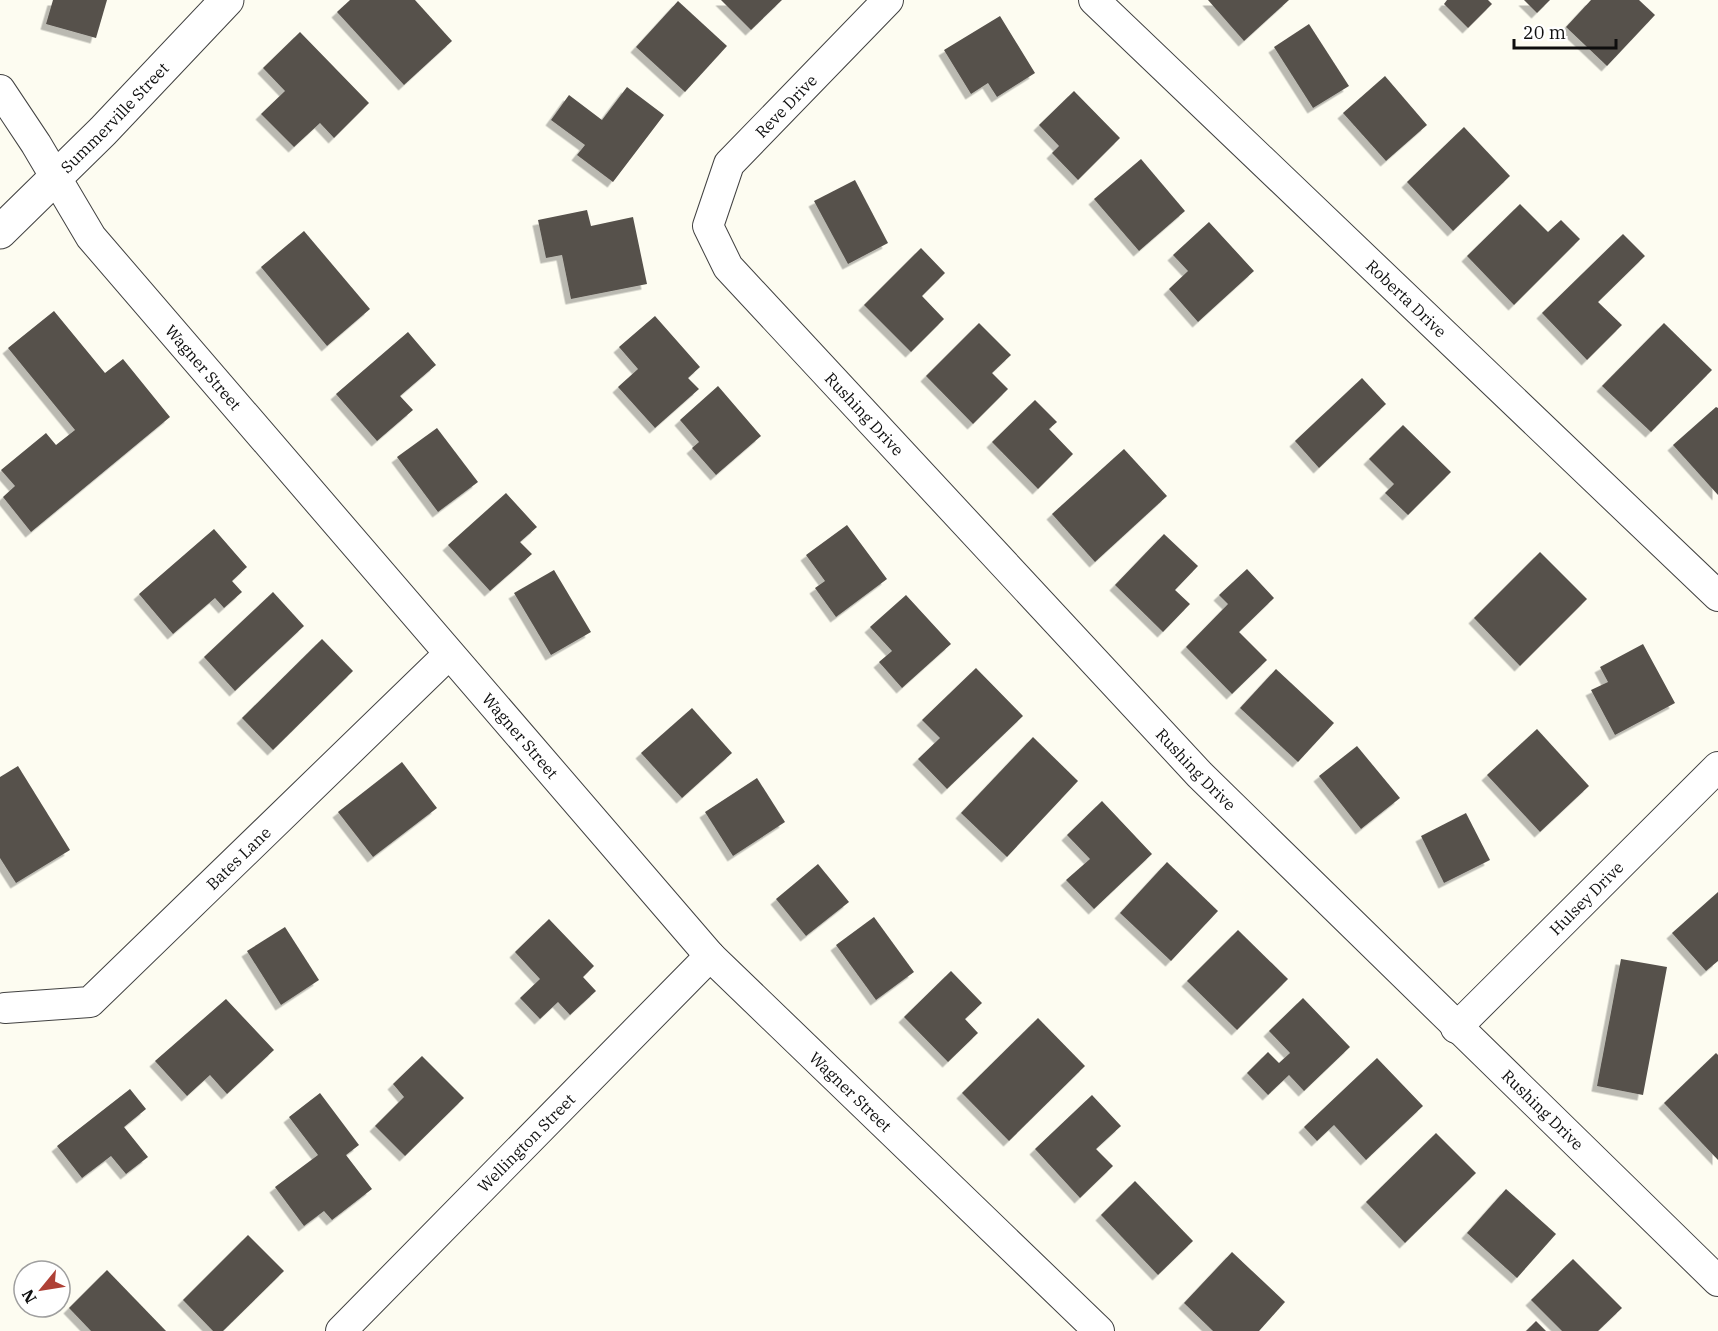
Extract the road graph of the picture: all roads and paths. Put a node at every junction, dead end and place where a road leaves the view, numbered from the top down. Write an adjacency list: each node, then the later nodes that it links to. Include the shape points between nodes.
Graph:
1 (227, 0): 5 (street, Summerville Street)
2 (888, 0): 6 (street, Reve Drive, via 729,164)
3 (1094, 0): 8 (street, Roberta Drive)
4 (0, 90): 5 (street, Wagner Street)
5 (56, 179): 7 (street, Summerville Street); 9 (street, Wagner Street, via 91,237)
6 (708, 226): 13 (street, Rushing Drive, via 728,267 1200,776)
7 (0, 232)
8 (1718, 596)
9 (449, 654): 11 (street, Wagner Street); 12 (street, Bates Lane, via 90,1002)
10 (1718, 767): 13 (street, Hulsey Drive)
11 (710, 956): 15 (street, Wellington Street); 16 (street, Wagner Street)
12 (5, 1008)
13 (1456, 1028): 14 (street, Rushing Drive)
14 (1718, 1281)
15 (342, 1331)
16 (1099, 1331)

